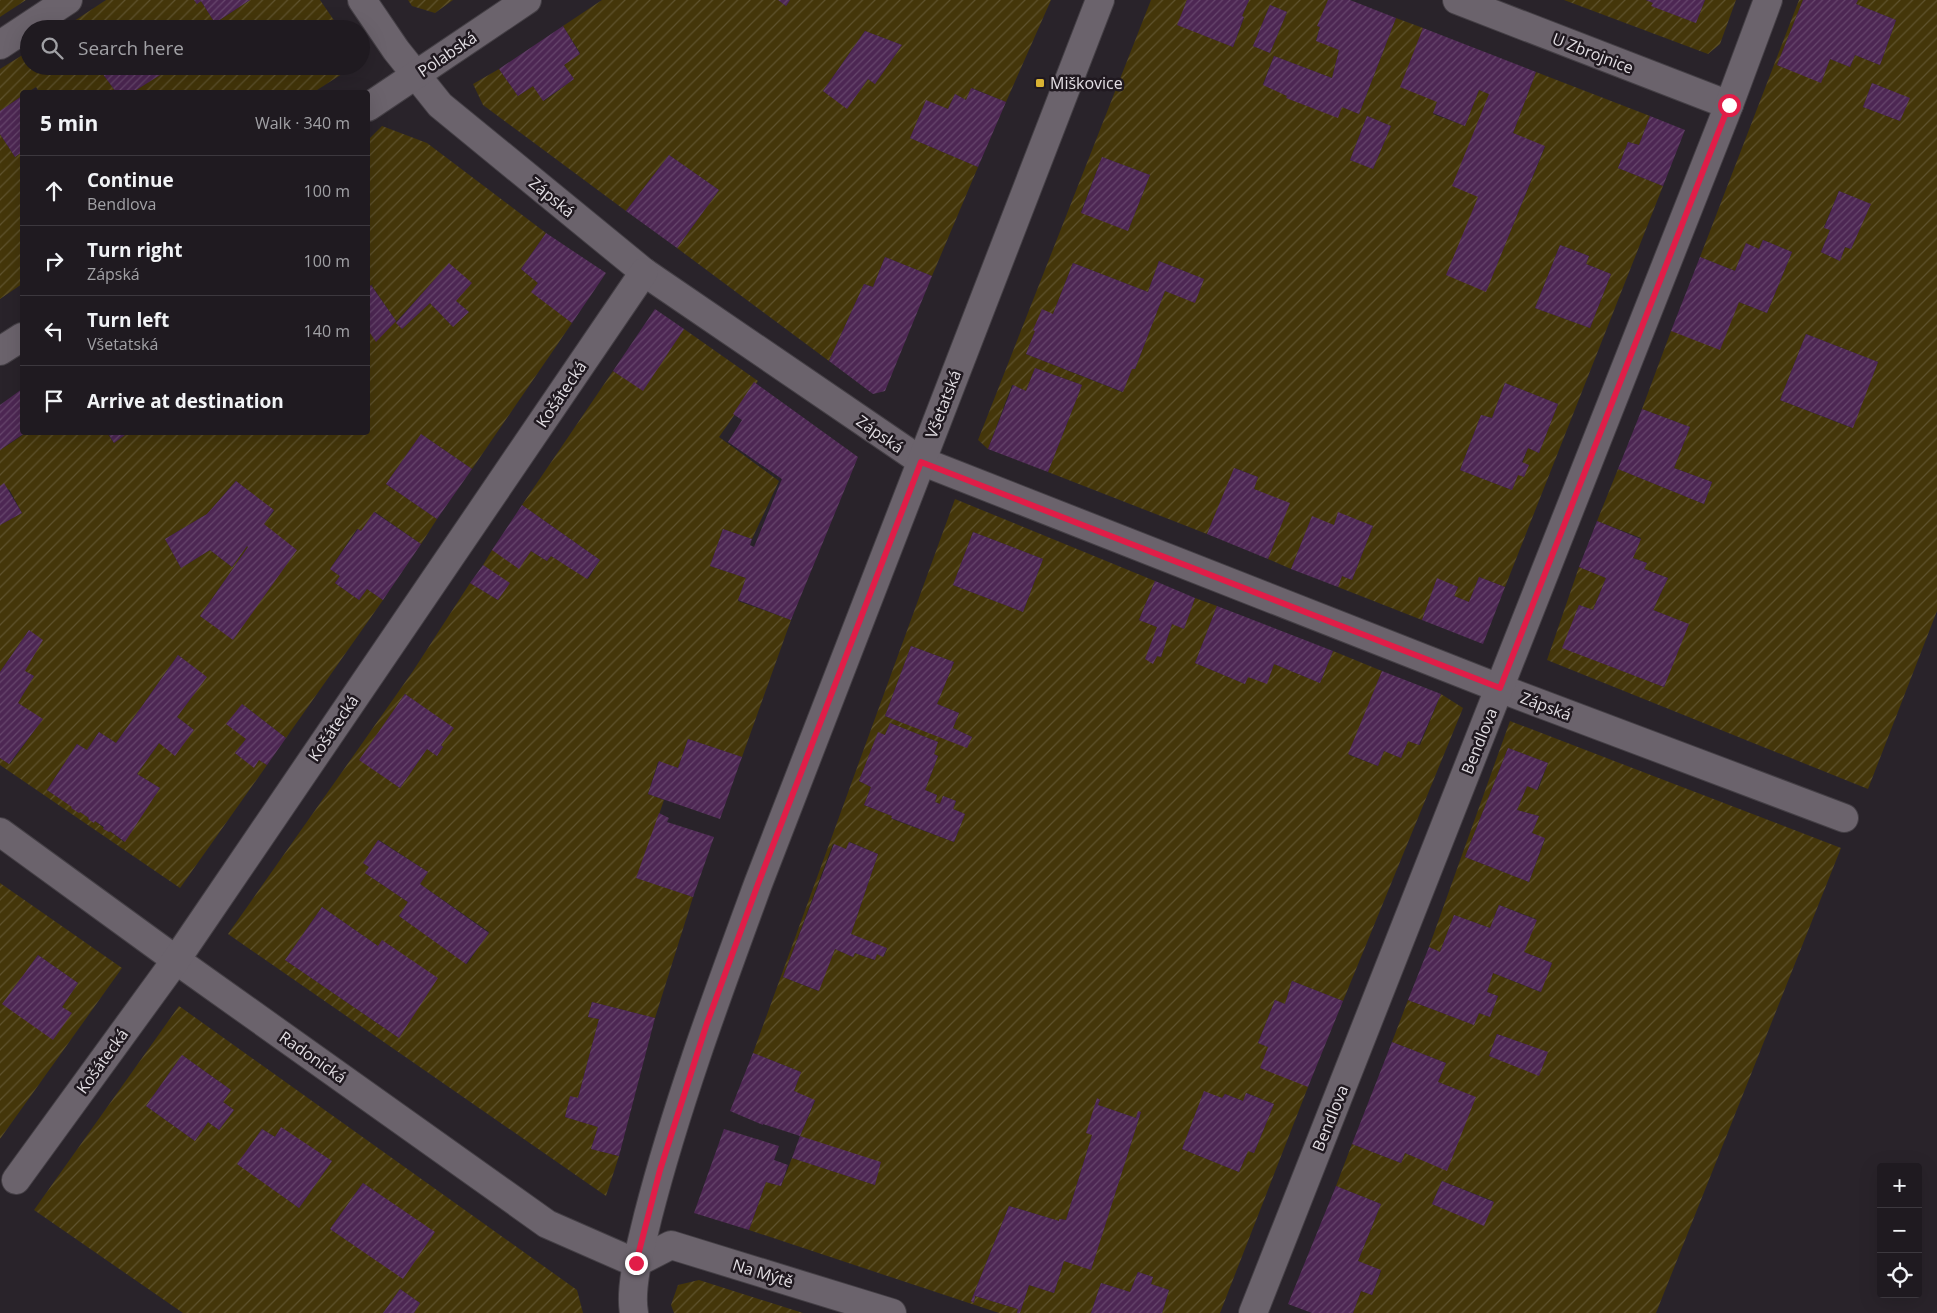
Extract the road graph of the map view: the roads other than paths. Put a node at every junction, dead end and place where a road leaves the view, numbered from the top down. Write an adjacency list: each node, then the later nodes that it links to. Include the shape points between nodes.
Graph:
1 (68, 0): 7 (street)
2 (362, 0): 10 (street, Zápská)
3 (527, 0): 10 (street, Polabská)
4 (1100, 0): 16 (street, Všetatská)
5 (1457, 0): 11 (street, U Zbrojnice)
6 (1768, 0): 11 (street, Bendlova)
7 (38, 20)
8 (20, 32): 9 (street)
9 (0, 45)
10 (416, 75): 12 (street, Polabská); 13 (street, Zápská, via 440,105)
11 (1729, 105): 17 (street, Bendlova)
12 (370, 106)
13 (644, 272): 16 (street, Zápská); 20 (street, Košátecká)
14 (20, 338): 15 (street)
15 (0, 351)
16 (921, 462): 17 (street, Zápská); 22 (street, Všetatská, via 707,1023 660,1170)
17 (1500, 688): 18 (street, Zápská); 25 (street, Bendlova)
18 (1844, 818)
19 (0, 832): 20 (street, Radonická)
20 (176, 960): 21 (street, Košátecká); 22 (street, Radonická, via 547,1224)
21 (16, 1180)
22 (636, 1263): 23 (street, Všetatská); 24 (street, Na Mýtě, via 671,1245)
23 (634, 1313)
24 (892, 1313)
25 (1253, 1313)

